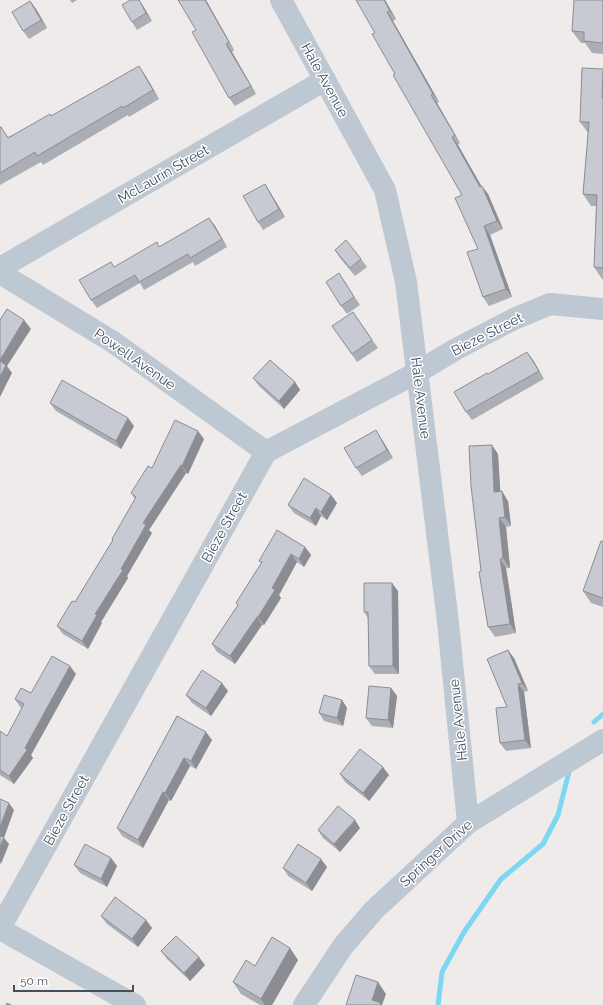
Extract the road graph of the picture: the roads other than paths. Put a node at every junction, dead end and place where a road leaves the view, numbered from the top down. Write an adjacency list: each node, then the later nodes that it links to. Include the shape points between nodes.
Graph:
1 (281, 0): 2 (street, Hale Avenue)
2 (325, 80): 3 (street, McLaurin Street); 6 (street, Hale Avenue, via 385,190 406,282)
3 (0, 268)
4 (0, 273): 7 (street, Powell Avenue, via 113,342)
5 (603, 309): 6 (street, Bieze Street, via 550,304 514,319)
6 (418, 372): 7 (street, Bieze Street); 9 (street, Hale Avenue, via 448,622)
7 (266, 452): 10 (street, Bieze Street)
8 (603, 740): 9 (street, Springer Drive)
9 (468, 823): 12 (street, Springer Drive, via 374,910 343,946)
10 (0, 928): 11 (street)
11 (135, 1005)
12 (304, 1005)

